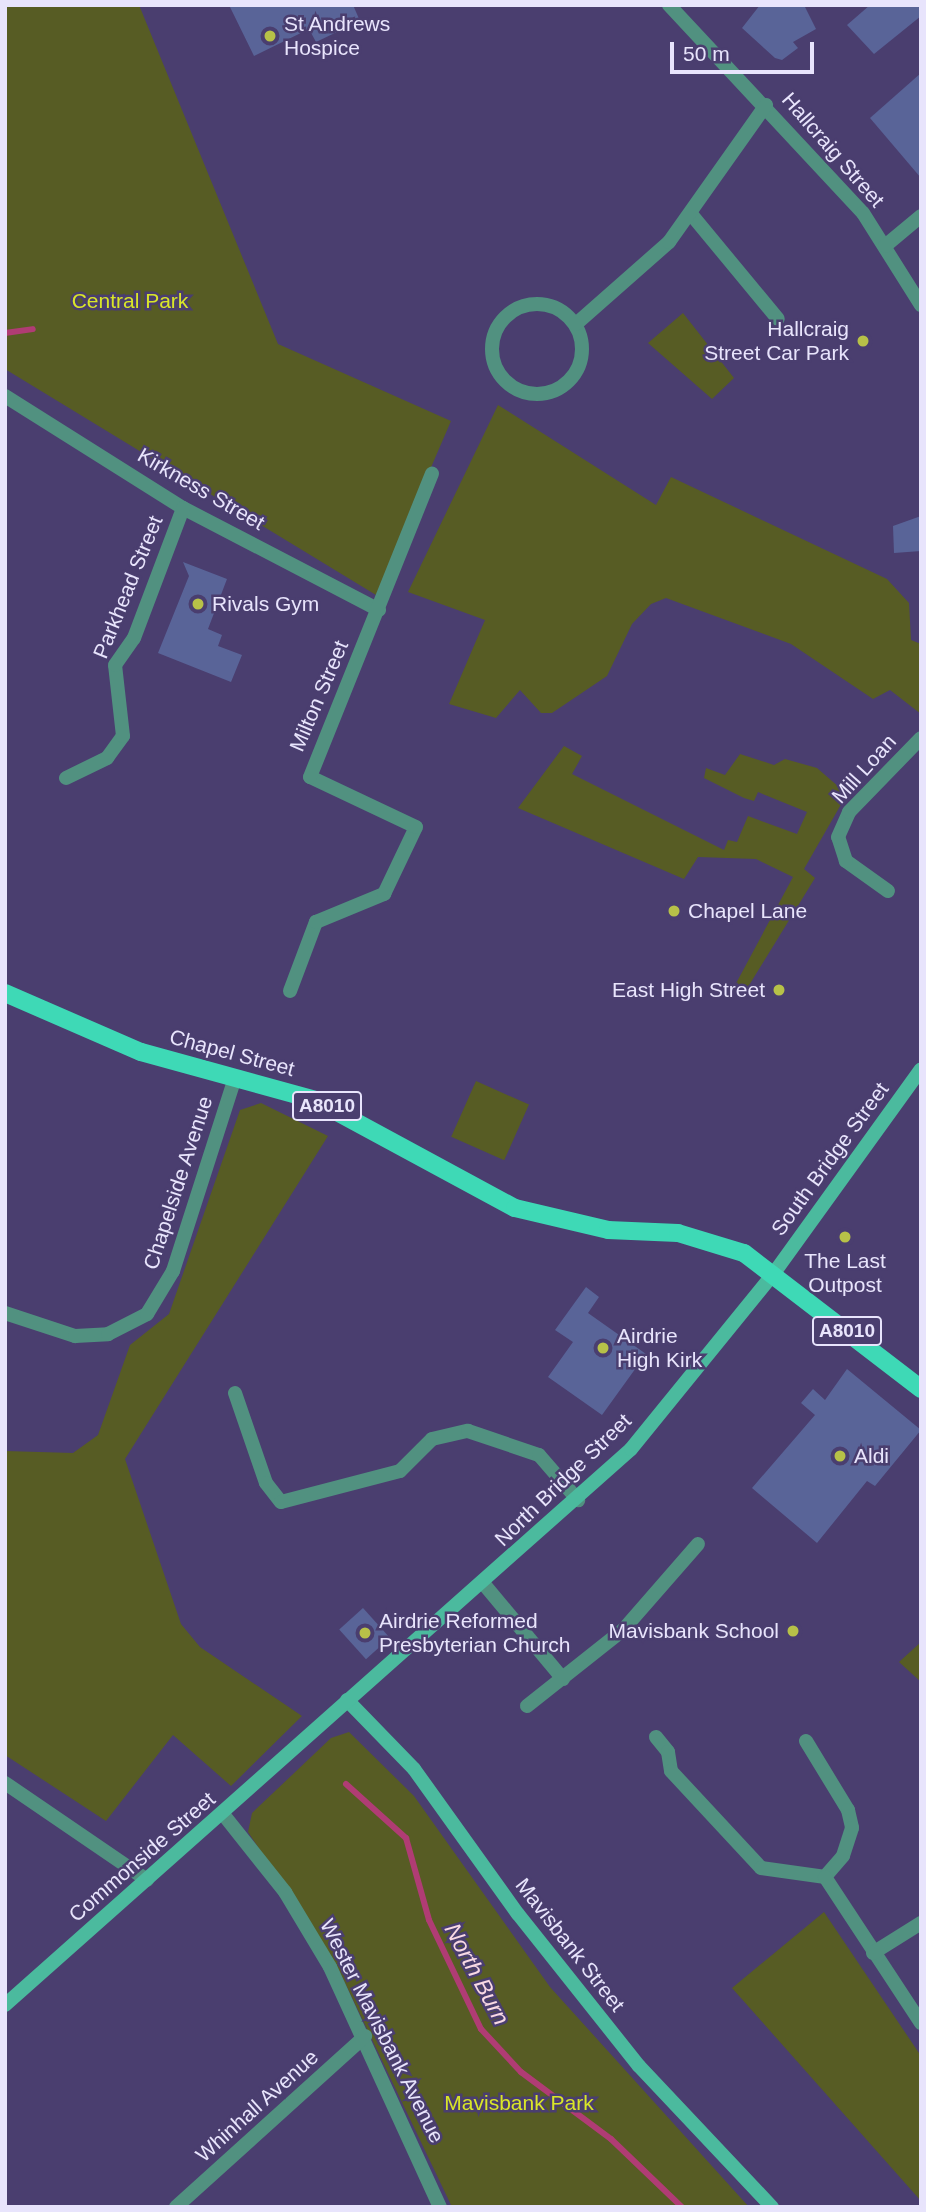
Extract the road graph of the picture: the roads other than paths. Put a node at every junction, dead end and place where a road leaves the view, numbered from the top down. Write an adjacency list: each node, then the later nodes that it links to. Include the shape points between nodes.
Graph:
1 (669, 5): 2 (street, Hallcraig Street)
2 (766, 105): 3 (street); 5 (street, Hallcraig Street)
3 (691, 214): 7 (street); 8 (street, via 669,242)
4 (921, 216): 5 (street)
5 (885, 246): 6 (street, Hallcraig Street)
6 (921, 305)
7 (778, 319)
8 (576, 324): 8 (street, via 552,306 510,312 493,337 503,379 529,394 565,385 583,353)
9 (5, 396): 11 (street, Kirkness Street)
10 (432, 474): 12 (street, Milton Street)
11 (183, 508): 12 (street, Kirkness Street); 14 (street, Parkhead Street, via 134,638 115,665 122,736 107,758)
12 (379, 610): 16 (street, Milton Street, via 310,777 416,827 384,894 316,922)
13 (921, 738): 15 (street, Mill Loan, via 849,812 838,837 846,861)
14 (66, 778)
15 (888, 891)
16 (290, 991)
17 (5, 993): 19 (main road, Chapel Street / A8010, via 141,1052)
18 (921, 1069): 20 (main road, South Bridge Street)
19 (235, 1078): 20 (main road, Chapel Street / A8010, via 315,1100 514,1208 581,1226 639,1228 724,1244); 21 (street, Chapelside Avenue, via 173,1272 147,1314 108,1334 75,1336)
20 (774, 1273): 22 (main road, A8010); 24 (main road, North Bridge Street, via 631,1449)
21 (5, 1313)
22 (921, 1389)
23 (235, 1394): 24 (street, via 266,1483 281,1503 400,1471 432,1439 468,1431 539,1455)
24 (578, 1500): 26 (main road, North Bridge Street)
25 (698, 1544): 27 (street, via 623,1630)
26 (483, 1583): 27 (street); 28 (main road, North Bridge Street)
27 (564, 1679): 29 (street)
28 (347, 1700): 30 (main road, North Bridge Street); 44 (main road, Mavisbank Street, via 414,1769 518,1914 639,2066)
29 (527, 1706)
30 (305, 1737): 34 (main road, Commonside Street)
31 (656, 1737): 35 (street, via 668,1752 671,1771 761,1868)
32 (806, 1741): 35 (street, via 848,1810 852,1828 843,1856)
33 (5, 1783): 36 (street)
34 (223, 1814): 36 (main road, Commonside Street); 41 (street, Wester Mavisbank Avenue, via 291,1902)
35 (825, 1877): 38 (street)
36 (147, 1881): 39 (main road, Commonside Street)
37 (921, 1923): 38 (street)
38 (873, 1954): 40 (street)
39 (5, 2005)
40 (921, 2023)
41 (365, 2036): 42 (street, Whinhall Avenue); 43 (street, Wester Mavisbank Avenue)
42 (176, 2207)
43 (440, 2207)
44 (772, 2207)

